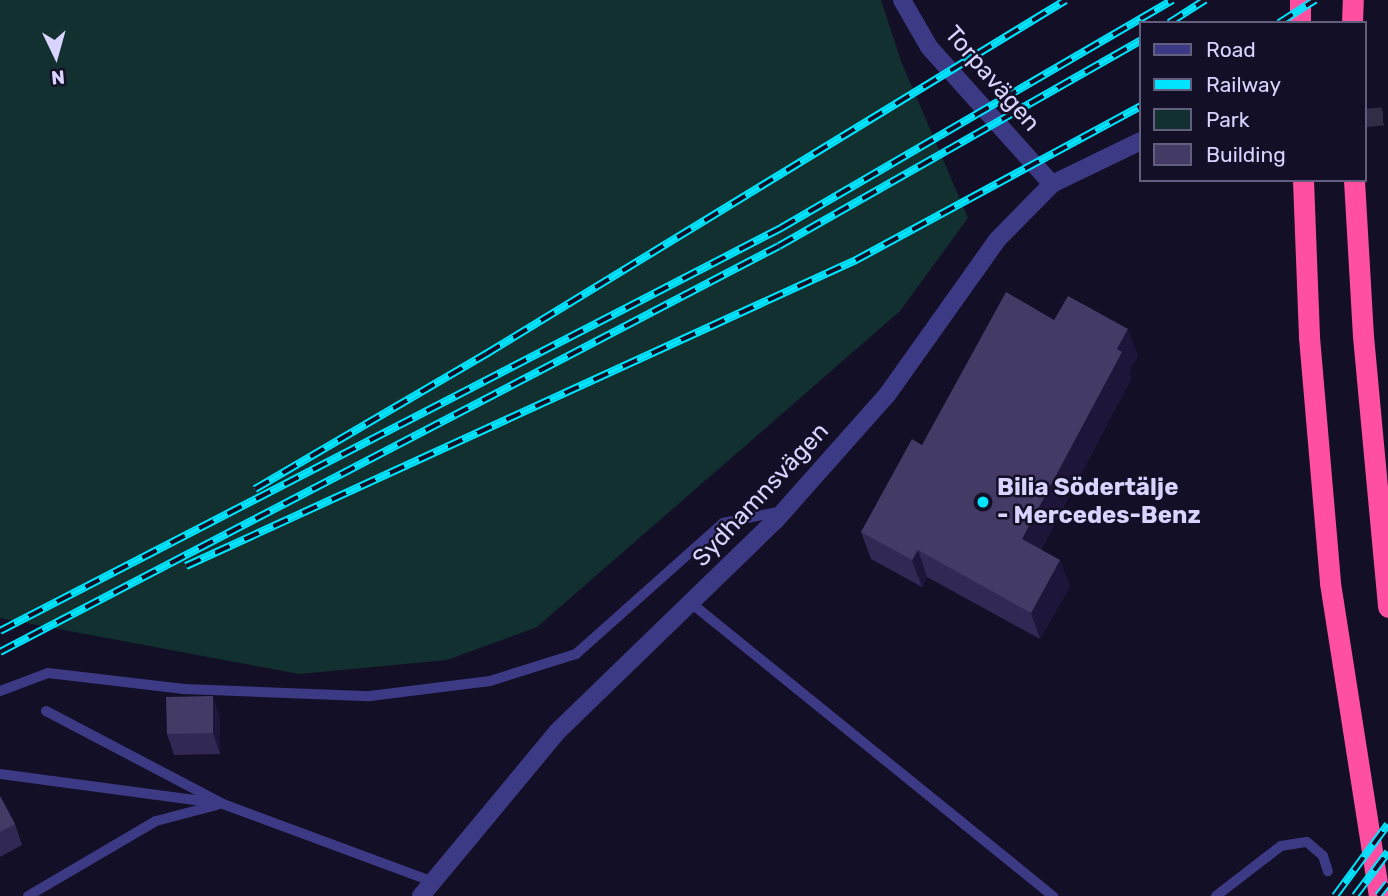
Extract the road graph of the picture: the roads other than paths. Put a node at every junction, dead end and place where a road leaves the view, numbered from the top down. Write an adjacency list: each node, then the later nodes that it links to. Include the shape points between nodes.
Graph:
1 (902, 0): 9 (street, Torpavägen, via 929,47)
2 (1300, 0): 4 (highway)
3 (1353, 0): 5 (highway)
4 (1300, 21)
5 (1352, 21)
6 (1140, 141): 9 (street, Sydhamnsvägen)
7 (1303, 182): 22 (highway, via 1309,337 1330,583)
8 (1353, 182): 12 (highway)
9 (1052, 184): 10 (street, Sydhamnsvägen, via 998,239 887,395)
10 (785, 510): 11 (street, Sydhamnsvägen); 13 (lane, via 723,523 576,654 490,681 370,696 184,689 48,673)
11 (691, 603): 18 (street, Sydhamnsvägen, via 558,731); 20 (lane)
12 (1388, 607)
13 (0, 691)
14 (46, 711): 16 (lane)
15 (0, 774): 16 (lane)
16 (223, 804): 18 (lane); 19 (lane, via 156,821)
17 (1328, 870): 21 (lane, via 1323,856 1307,842 1281,846)
18 (425, 888)
19 (28, 896)
20 (1054, 896)
21 (1216, 896)
22 (1378, 896)

